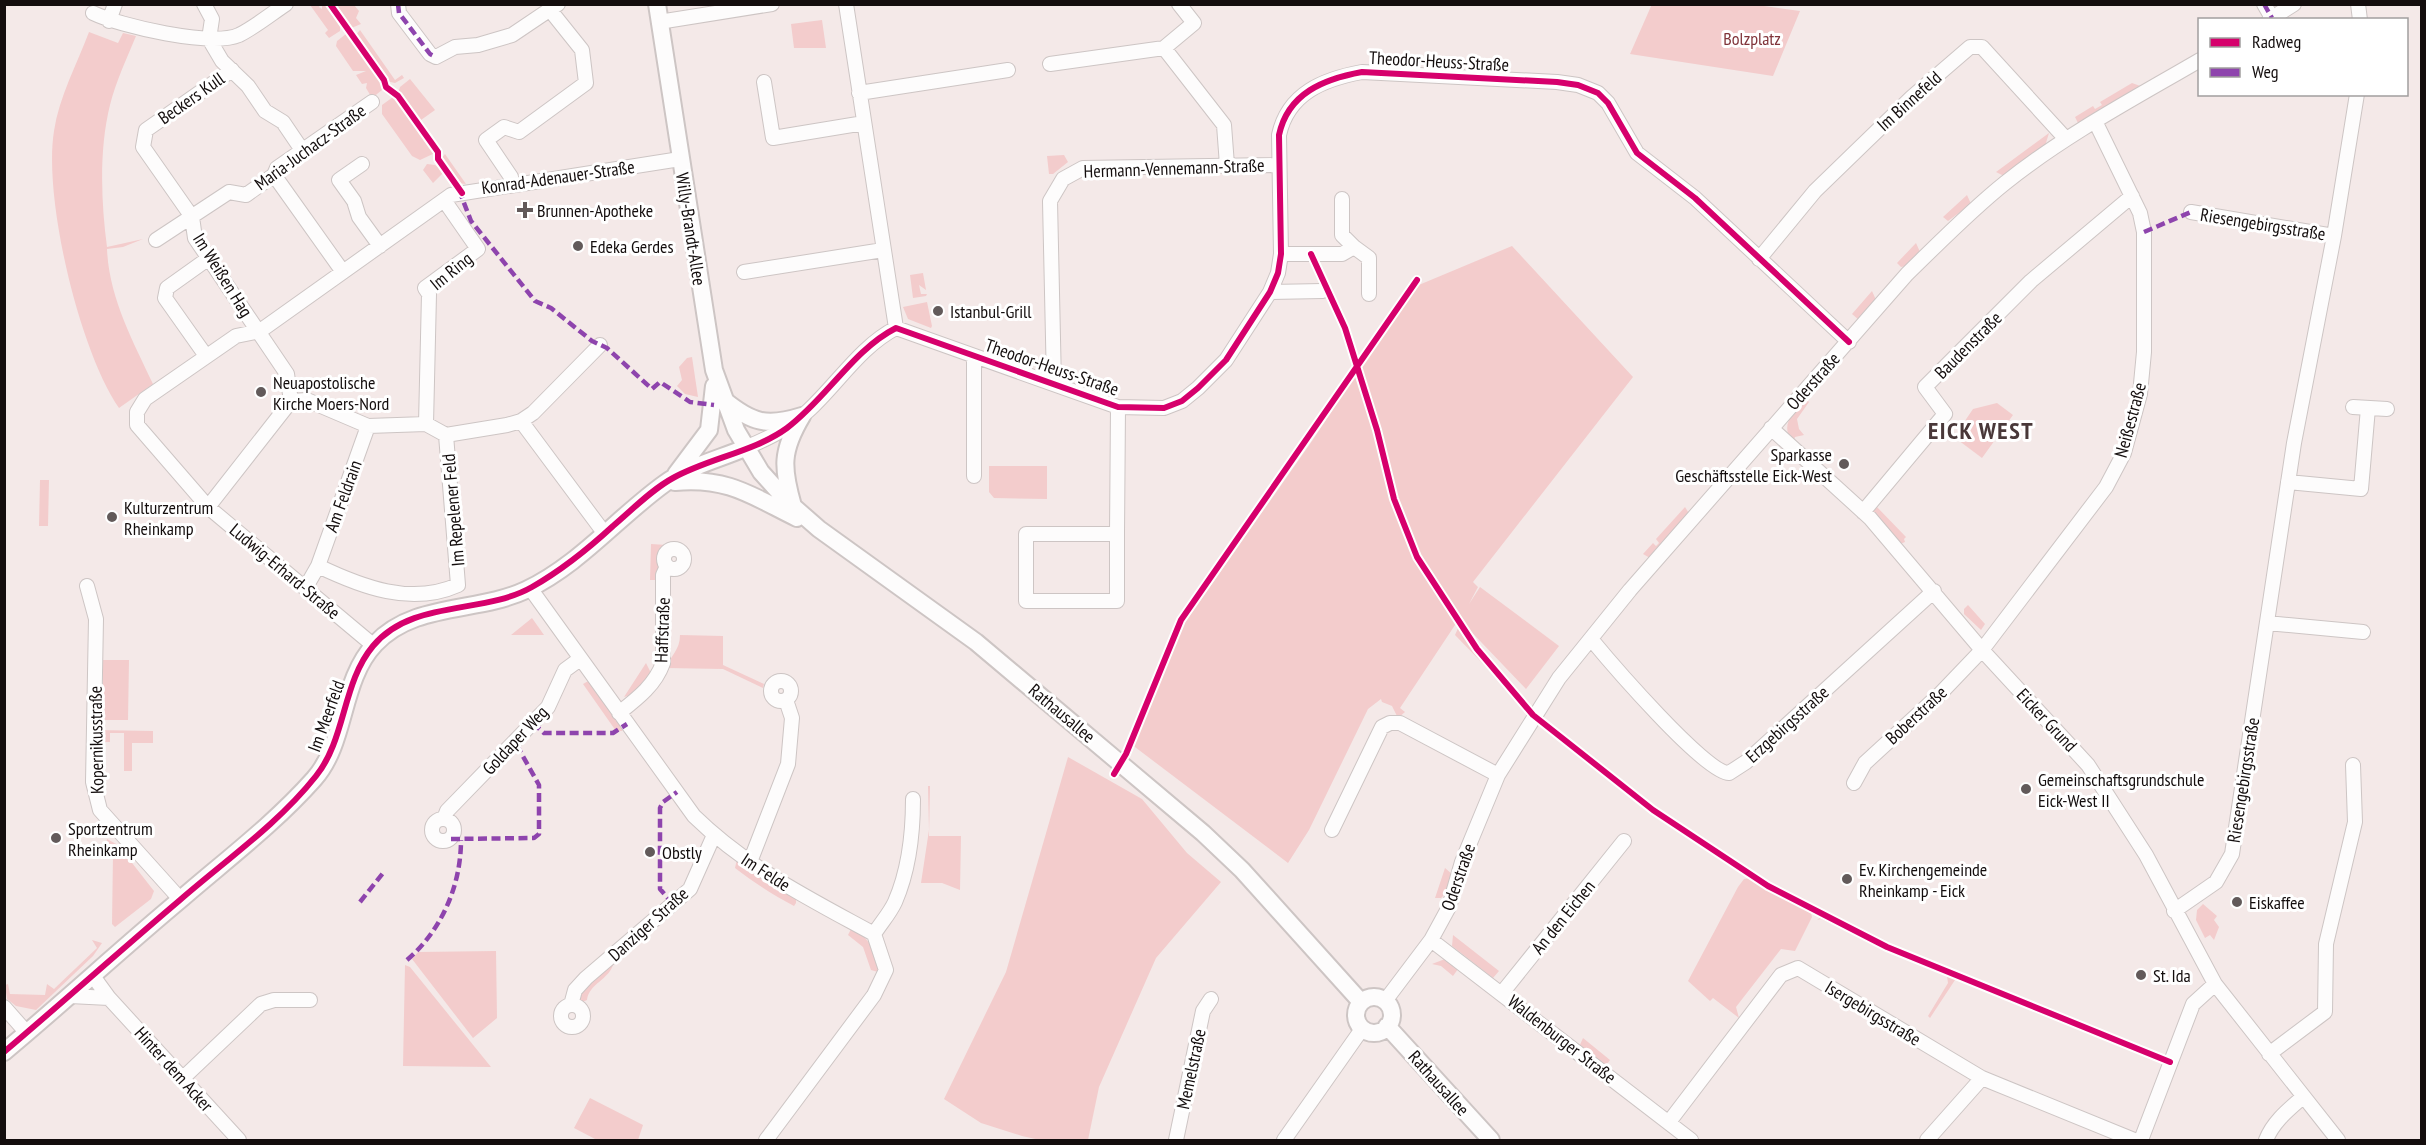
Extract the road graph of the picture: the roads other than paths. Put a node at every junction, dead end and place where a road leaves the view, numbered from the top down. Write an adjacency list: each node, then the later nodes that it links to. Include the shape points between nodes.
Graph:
1 (115, 4): 15 (street)
2 (204, 4): 17 (street, via 212,19)
3 (286, 4): 17 (street, via 238,35)
4 (398, 4): 11 (street, via 399,13 436,57 455,47 512,35)
5 (657, 4): 16 (street, Willy-Brandt-Allee)
6 (772, 4): 16 (street)
7 (846, 4): 24 (street)
8 (1179, 4): 18 (street, via 1194,23)
9 (2264, 4): 13 (street)
10 (2294, 4): 14 (street)
11 (549, 8): 36 (street, via 582,50 586,83 519,132 504,127 486,140)
12 (93, 13): 15 (street)
13 (2270, 18)
14 (2272, 18)
15 (109, 21): 17 (street)
16 (660, 22): 31 (street, Willy-Brandt-Allee)
17 (209, 39): 21 (street, via 222,62)
18 (1164, 48): 20 (street); 33 (street, via 1224,125)
19 (2198, 61): 27 (street, Oderstraße)
20 (1050, 64)
21 (232, 70): 30 (street, via 265,111 283,122); 41 (street, Beckers Kull, via 146,130 143,147)
22 (1008, 70): 24 (street)
23 (764, 82): 28 (street, via 773,138)
24 (859, 93): 28 (street)
25 (2357, 96): 42 (street, Riesengebirgsstraße)
26 (372, 102): 30 (street, Maria-Juchacz-Straße)
27 (2095, 121): 29 (street, Oderstraße); 37 (street, Neißestraße)
28 (864, 123): 46 (street)
29 (2067, 139): 49 (street, Im Binnefeld, via 1982,47 1970,47 1815,191); 57 (street, Oderstraße, via 2004,184 1955,228 1907,274)
30 (302, 150): 35 (street, Maria-Juchacz-Straße, via 277,168)
31 (680, 159): 36 (street, Konrad-Adenauer-Straße); 61 (street, Willy-Brandt-Allee)
32 (362, 164): 44 (street, via 339,180)
33 (1227, 165): 34 (street, Hermann-Vennemann-Straße); 62 (street, Hermann-Vennemann-Straße, via 1083,168 1063,179 1050,201)
34 (1279, 165): 47 (street, Theodor-Heuss-Straße); 49 (street, Theodor-Heuss-Straße, via 1282,118 1296,100 1317,84 1336,77 1362,72 1578,85 1598,93 1608,103 1637,153 1695,198)
35 (274, 175): 41 (street, Maria-Juchacz-Straße, via 246,195 229,192); 50 (street)
36 (512, 184): 38 (street, Konrad-Adenauer-Straße, via 470,190)
37 (2132, 196): 82 (street, Baudenstraße, via 2031,281 1925,387 1945,414); 96 (street, Neißestraße, via 2144,232 2144,352 2140,394 2124,453 2106,487)
38 (444, 200): 44 (street, Konrad-Adenauer-Straße); 72 (street, Im Ring, via 478,249 425,288 429,294)
39 (1342, 200): 45 (street, via 1342,235)
40 (2191, 212): 42 (street, Riesengebirgsstraße)
41 (192, 217): 43 (street, Maria-Juchacz-Straße); 48 (street, Im Weißen Hag, via 195,237)
42 (2334, 236): 79 (street, Riesengebirgsstraße)
43 (156, 240)
44 (380, 246): 50 (street, Konrad-Adenauer-Straße)
45 (1354, 247): 47 (street, via 1342,254); 54 (street, via 1369,258)
46 (883, 250): 51 (street); 55 (street)
47 (1281, 254): 53 (street, Theodor-Heuss-Straße)
48 (209, 258): 56 (street, Im Weißen Hag); 59 (street, via 167,288 165,298)
49 (1759, 259): 57 (street, Theodor-Heuss-Straße)
50 (343, 272): 56 (street, Konrad-Adenauer-Straße)
51 (744, 272)
52 (1323, 291): 53 (street)
53 (1270, 292): 65 (street, Theodor-Heuss-Straße, via 1226,360 1190,394 1164,408)
54 (1369, 294)
55 (896, 328): 60 (street, Theodor-Heuss-Straße); 70 (street, via 880,336)
56 (260, 332): 59 (street, Konrad-Adenauer-Straße, via 236,336); 64 (street, Im Weißen Hag, via 287,374)
57 (1849, 342): 74 (street, Oderstraße)
58 (600, 345): 71 (street)
59 (206, 356): 69 (street, Konrad-Adenauer-Straße, via 145,399)
60 (974, 356): 62 (street, Theodor-Heuss-Straße); 77 (street, Theodor-Heuss-Straße)
61 (714, 370): 63 (street, Willy-Brandt-Allee); 78 (street, via 709,430)
62 (1054, 384): 65 (street, Theodor-Heuss-Straße)
63 (723, 399): 70 (street, via 744,416 759,422); 76 (street, Willy-Brandt-Allee)
64 (291, 401): 73 (street, via 307,400); 80 (street)
65 (1118, 407): 85 (street)
66 (2353, 407): 67 (street)
67 (2368, 408): 68 (street); 79 (street, via 2361,489)
68 (2387, 409)
69 (137, 412): 80 (street, Ludwig-Erhard-Straße, via 137,425)
70 (802, 416): 76 (street, via 778,434); 81 (street, via 784,459)
71 (521, 421): 75 (street); 84 (street)
72 (426, 424): 73 (street); 75 (street)
73 (368, 426): 86 (street, Am Feldrain)
74 (1771, 428): 82 (street, Eicker Grund); 94 (street, Oderstraße)
75 (446, 435): 86 (street, Im Repelener Feld, via 458,585 433,593 404,594 363,588)
76 (746, 448): 78 (street, Im Meerfeld); 81 (street, Rathausallee, via 761,472)
77 (974, 476)
78 (669, 481): 83 (street, via 706,480 731,485); 84 (street, Im Meerfeld)
79 (2288, 482): 92 (street, Riesengebirgsstraße)
80 (208, 507): 89 (street, Ludwig-Erhard-Straße)
81 (794, 507): 83 (street, Rathausallee)
82 (1863, 512): 91 (street, Eicker Grund)
83 (819, 529): 121 (street, Rathausallee, via 976,642 1203,833 1242,870)
84 (605, 534): 90 (street, Im Meerfeld)
85 (1118, 534): 85 (street, via 1026,534 1026,601 1117,601)
86 (318, 567): 89 (street, Am Feldrain)
87 (667, 567): 99 (street, Haffstraße, via 663,575 663,663 659,675 643,694)
88 (87, 586): 109 (street, Kopernikusstraße, via 96,619 93,782 98,804 114,828)
89 (306, 587): 95 (street, Ludwig-Erhard-Straße)
90 (530, 588): 95 (street, Im Meerfeld, via 502,600 412,619 390,630); 97 (street, Im Felde)
91 (1934, 591): 94 (street, Erzgebirgsstraße, via 1746,762 1724,773 1654,710); 96 (street, Eicker Grund)
92 (2267, 623): 93 (street); 110 (street, Riesengebirgsstraße, via 2232,854 2216,882)
93 (2363, 632)
94 (1591, 639): 101 (street, Oderstraße, via 1559,678)
95 (373, 645): 109 (street, Im Meerfeld, via 356,676 320,771 284,810)
96 (1982, 650): 102 (street, Boberstraße, via 1865,763); 110 (street, Eicker Grund, via 2088,765 2146,855)
97 (580, 658): 99 (street, Im Felde); 104 (street, Goldaper Weg, via 565,670 548,706 447,811)
98 (786, 700): 108 (street, via 792,718 788,764)
99 (620, 713): 106 (street, Im Felde, via 694,816)
100 (2353, 765): 128 (street, via 2355,822 2326,944 2325,1012)
101 (1498, 775): 105 (street, via 1400,723 1390,723 1382,728); 112 (street, Oderstraße, via 1462,862 1449,907)
102 (1854, 783)
103 (913, 799): 111 (street, via 913,829 902,879 895,902)
104 (444, 819)
105 (1332, 830)
106 (714, 835): 108 (street, Im Felde); 122 (street, Danziger Straße, via 690,889 586,978 575,990)
107 (1624, 841): 115 (street, An den Eichen)
108 (750, 862): 111 (street, Im Felde, via 808,899)
109 (180, 899): 113 (street, Im Meerfeld)
110 (2174, 911): 114 (street, Eicker Grund)
111 (874, 933): 134 (street, via 886,970 874,995)
112 (1431, 940): 115 (street, Waldenburger Straße); 120 (street, Oderstraße)
113 (93, 976): 116 (street, Im Meerfeld); 117 (street, Hinter dem Acker)
114 (2215, 984): 128 (street, Eicker Grund); 141 (street, via 2193,1004)
115 (1502, 993): 132 (street, Waldenburger Straße)
116 (70, 996): 117 (street); 126 (street, Im Meerfeld)
117 (110, 998): 129 (street, Hinter dem Acker)
118 (1211, 999): 135 (street, Memelstraße, via 1203,1011)
119 (310, 1000): 129 (street, via 261,1004)
120 (1385, 1001): 121 (street, via 1370,997); 124 (street, via 1391,1013)
121 (1361, 1002): 125 (street, via 1356,1013)
122 (572, 1005)
123 (4, 1007): 126 (street)
124 (1387, 1026): 125 (street, via 1376,1032); 137 (street, Rathausallee)
125 (1362, 1029): 136 (street)
126 (27, 1033): 127 (street, Im Meerfeld)
127 (4, 1052)
128 (2269, 1054): 131 (street, Eicker Grund)
129 (182, 1078): 133 (street, Hinter dem Acker)
130 (1982, 1078): 132 (street, Isergebirgsstraße, via 1798,968 1780,975); 139 (street); 140 (street, Isergebirgsstraße)
131 (2303, 1097): 142 (street, via 2283,1113); 143 (street, Eicker Grund)
132 (1669, 1122): 138 (street, Waldenburger Straße)
133 (237, 1140)
134 (765, 1140)
135 (1176, 1140)
136 (1286, 1140)
137 (1491, 1140)
138 (1691, 1140)
139 (1927, 1140)
140 (2134, 1140)
141 (2141, 1140)
142 (2266, 1140)
143 (2338, 1140)

